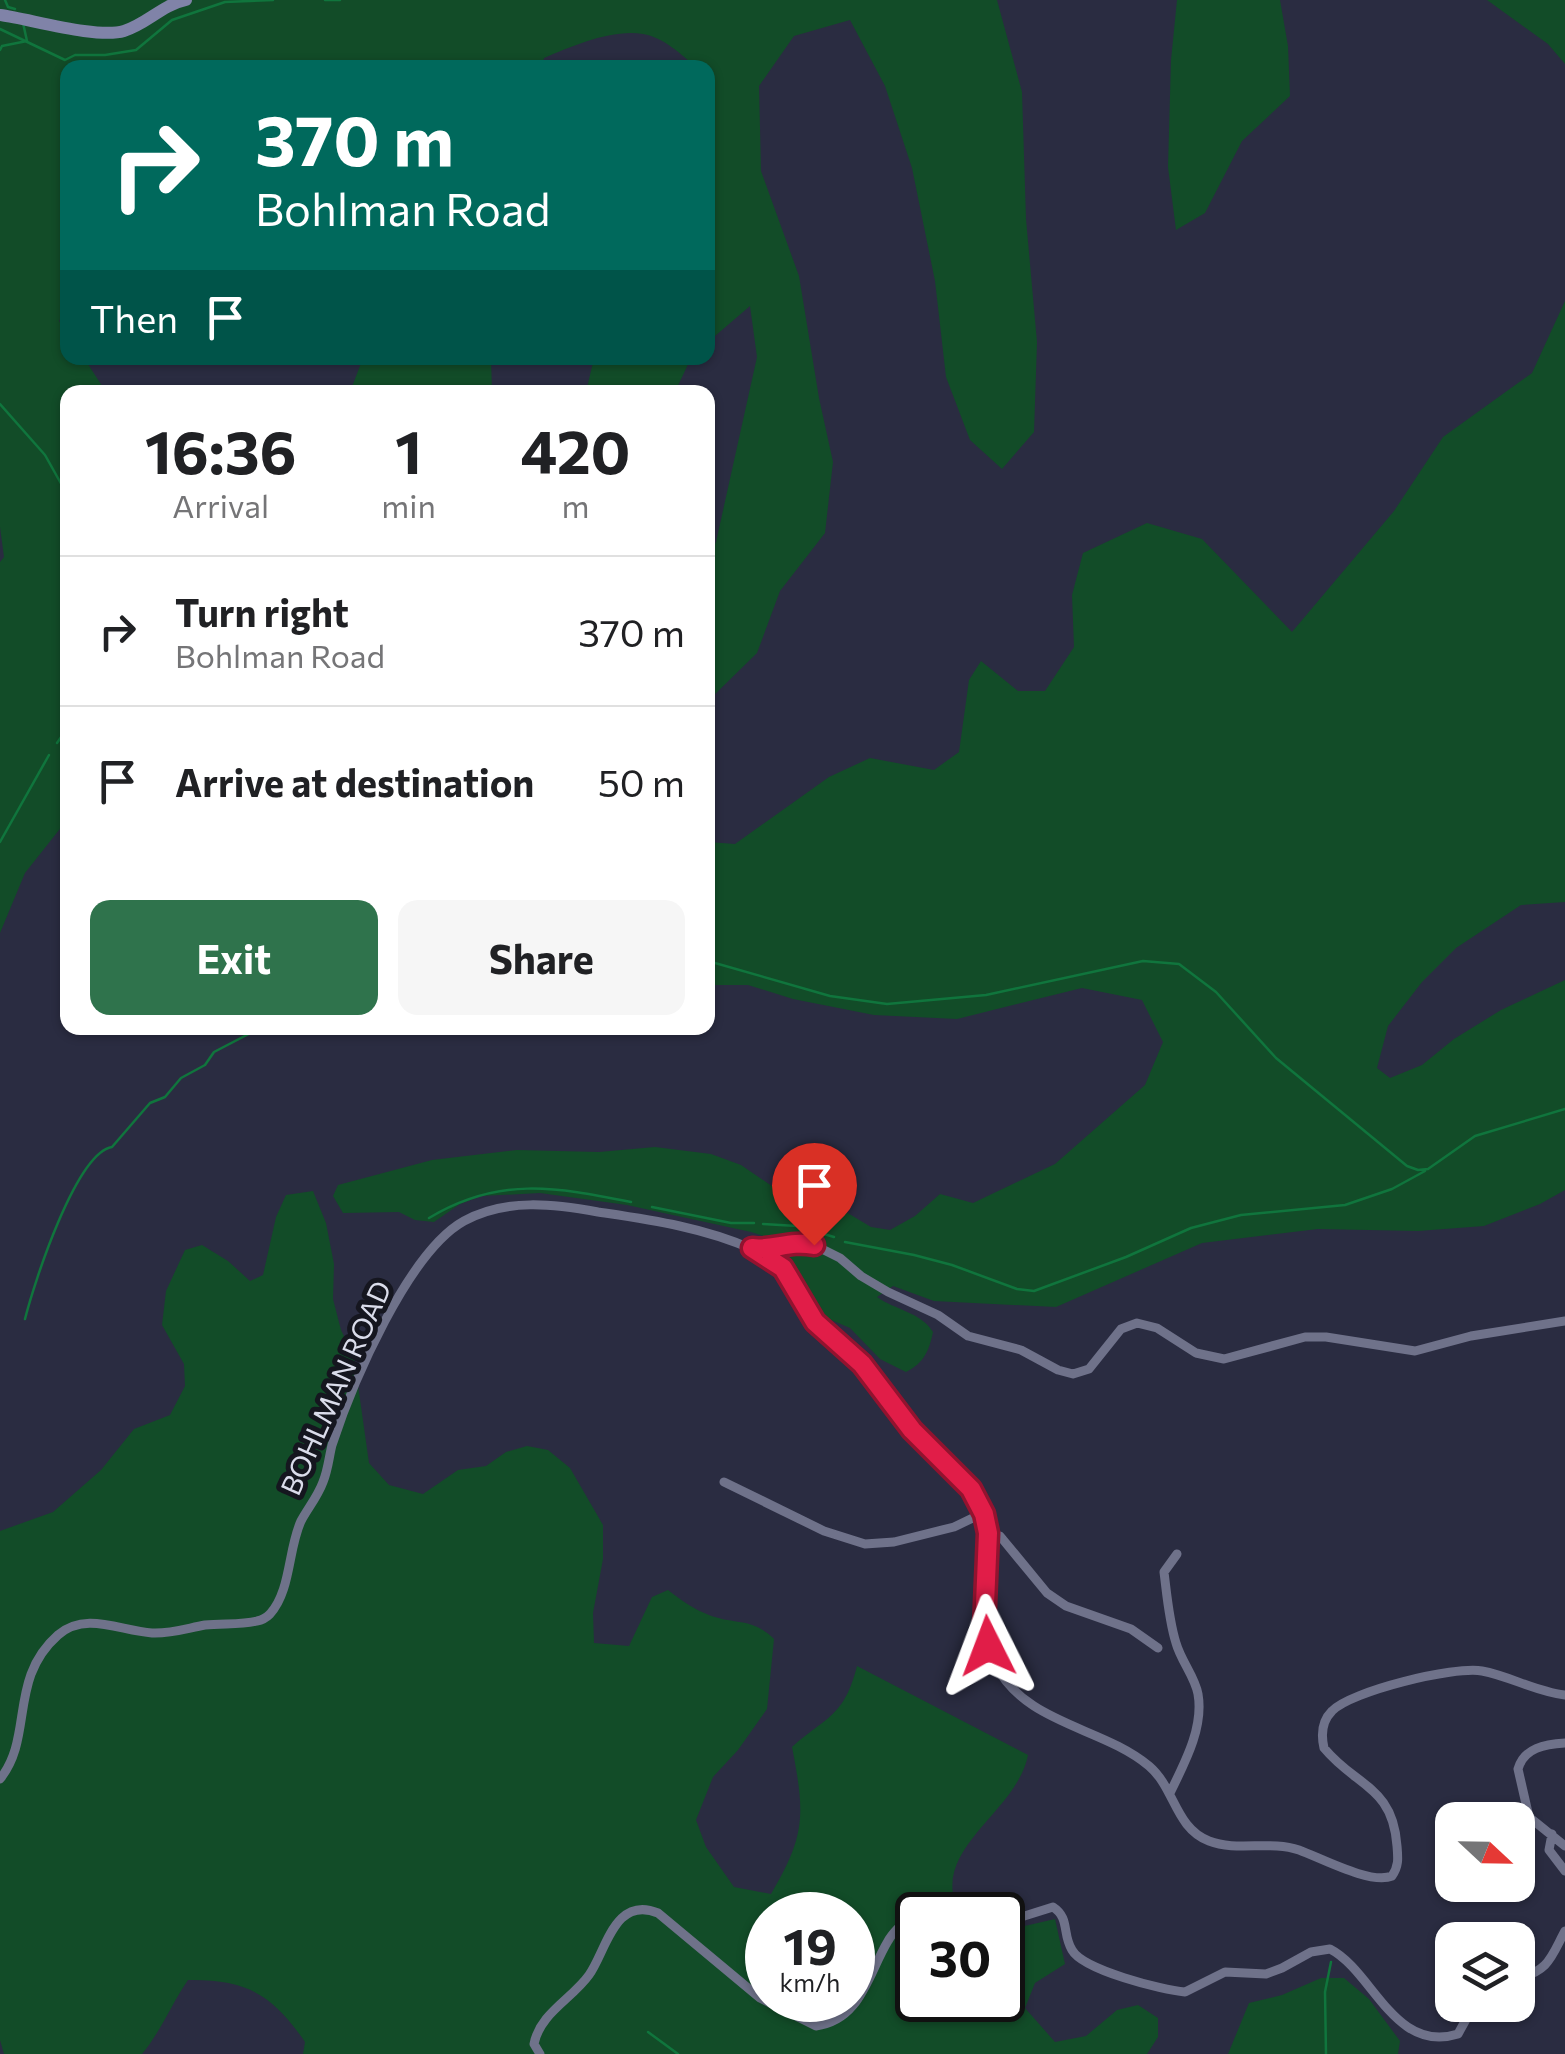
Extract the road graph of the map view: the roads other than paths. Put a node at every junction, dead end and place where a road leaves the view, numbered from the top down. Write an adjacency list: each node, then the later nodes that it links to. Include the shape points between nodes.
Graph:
1 (186, 0): 2 (street, via 115,32)
2 (0, 16)
3 (752, 1248): 4 (street, BOHLMAN ROAD, via 814,1245 968,1336 1074,1374 1089,1369 1121,1329 1137,1323 1196,1353 1224,1359 1326,1336 1414,1351); 6 (street, via 783,1268 815,1322 862,1364 912,1430 971,1489); 12 (street, BOHLMAN ROAD, via 683,1225 557,1205 483,1213 447,1232 390,1311 343,1415 322,1486 292,1543 272,1612 255,1622 159,1633 96,1622 61,1632 31,1671 12,1758)
4 (1565, 1321)
5 (724, 1482): 6 (street, via 864,1544 954,1527)
6 (984, 1514): 7 (street)
7 (988, 1533): 9 (street, via 1000,1536 1066,1606 1130,1629); 13 (street, via 984,1628 1008,1684 1038,1710 1117,1744 1152,1768)
8 (1177, 1554): 13 (street, via 1164,1572 1166,1594 1199,1712)
9 (1158, 1648)
10 (1565, 1695): 13 (street, via 1481,1671 1453,1670 1334,1708 1324,1724 1324,1748 1378,1793 1392,1816 1398,1862 1384,1879 1276,1844 1211,1842 1179,1816)
11 (1565, 1743): 14 (street, via 1526,1754 1518,1769 1529,1817)
12 (0, 1778)
13 (1170, 1793)
14 (1552, 1834): 15 (street); 16 (street, via 1550,1850)
15 (1565, 1846)
16 (1565, 1872)
17 (1025, 1916): 21 (street, via 1053,1908 1064,1917 1071,1950 1085,1962 1185,1992 1225,1972 1266,1974 1330,1949 1393,2016 1433,2037 1458,2034)
18 (1565, 1930): 20 (street, via 1546,1966)
19 (895, 1933): 22 (street, via 851,2008 816,2026 760,1998 658,1913 634,1911 606,1938 590,1974 544,2020 534,2044)
20 (1535, 1973)
21 (1465, 2022)
22 (540, 2054)

